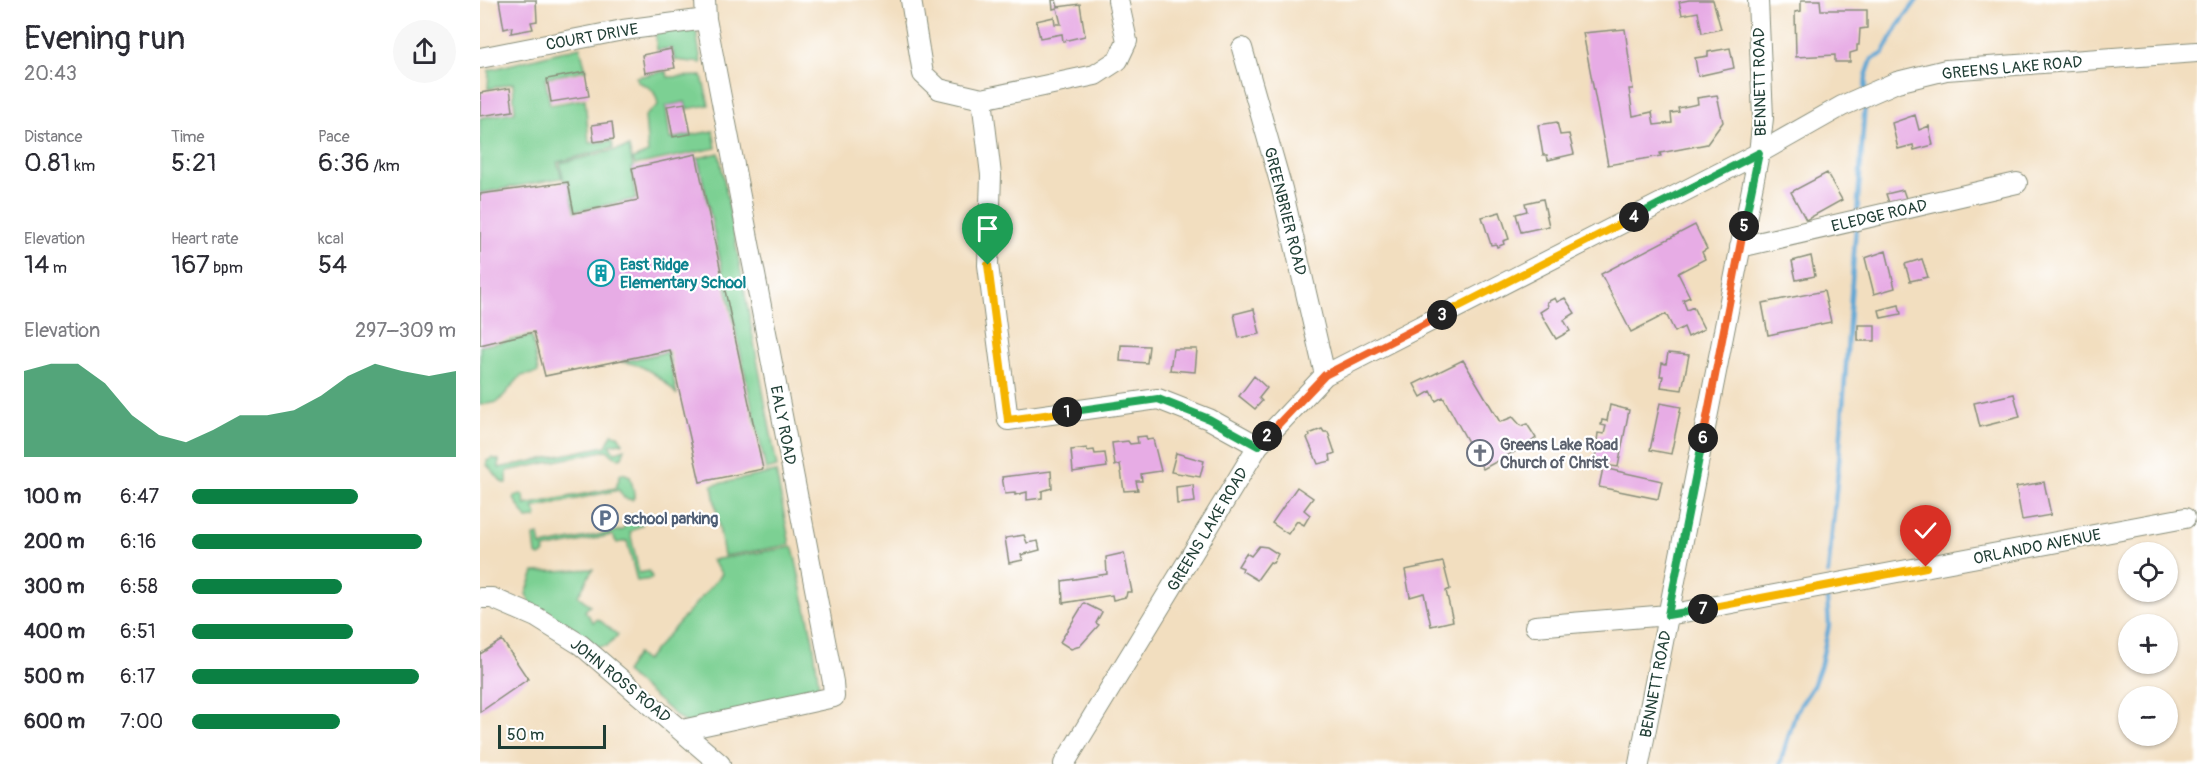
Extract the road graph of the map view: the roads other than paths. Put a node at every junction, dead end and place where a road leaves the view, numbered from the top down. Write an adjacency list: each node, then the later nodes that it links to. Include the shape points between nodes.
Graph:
1 (910, 0): 8 (street, via 923,74 939,89)
2 (1118, 0): 8 (street, via 1127,41 1118,60 1095,75)
3 (1758, 0): 9 (street, BENNETT ROAD, via 1763,118)
4 (705, 10): 7 (street, COURT DRIVE); 18 (street, EALY ROAD, via 834,697)
5 (1242, 48): 12 (street, GREENBRIER ROAD, via 1282,189)
6 (2197, 52): 9 (street, GREENS LAKE ROAD, via 1946,70 1897,82 1842,106)
7 (480, 58)
8 (982, 99): 13 (street, via 991,175 988,265 1008,420 1158,399 1209,419)
9 (1759, 153): 11 (street, BENNETT ROAD); 12 (street, GREENS LAKE ROAD)
10 (2017, 183): 11 (street, ELEDGE ROAD)
11 (1740, 248): 16 (street, BENNETT ROAD)
12 (1325, 375): 13 (street, GREENS LAKE ROAD)
13 (1258, 446): 20 (street, GREENS LAKE ROAD)
14 (2185, 518): 16 (street, ORLANDO AVENUE)
15 (480, 598): 18 (street, JOHN ROSS ROAD, via 492,598 536,617 581,645)
16 (1668, 615): 17 (street, ORLANDO AVENUE); 21 (street, BENNETT ROAD)
17 (1535, 626)
18 (682, 730): 19 (street, JOHN ROSS ROAD)
19 (720, 764)
20 (1064, 764)
21 (1639, 764)

